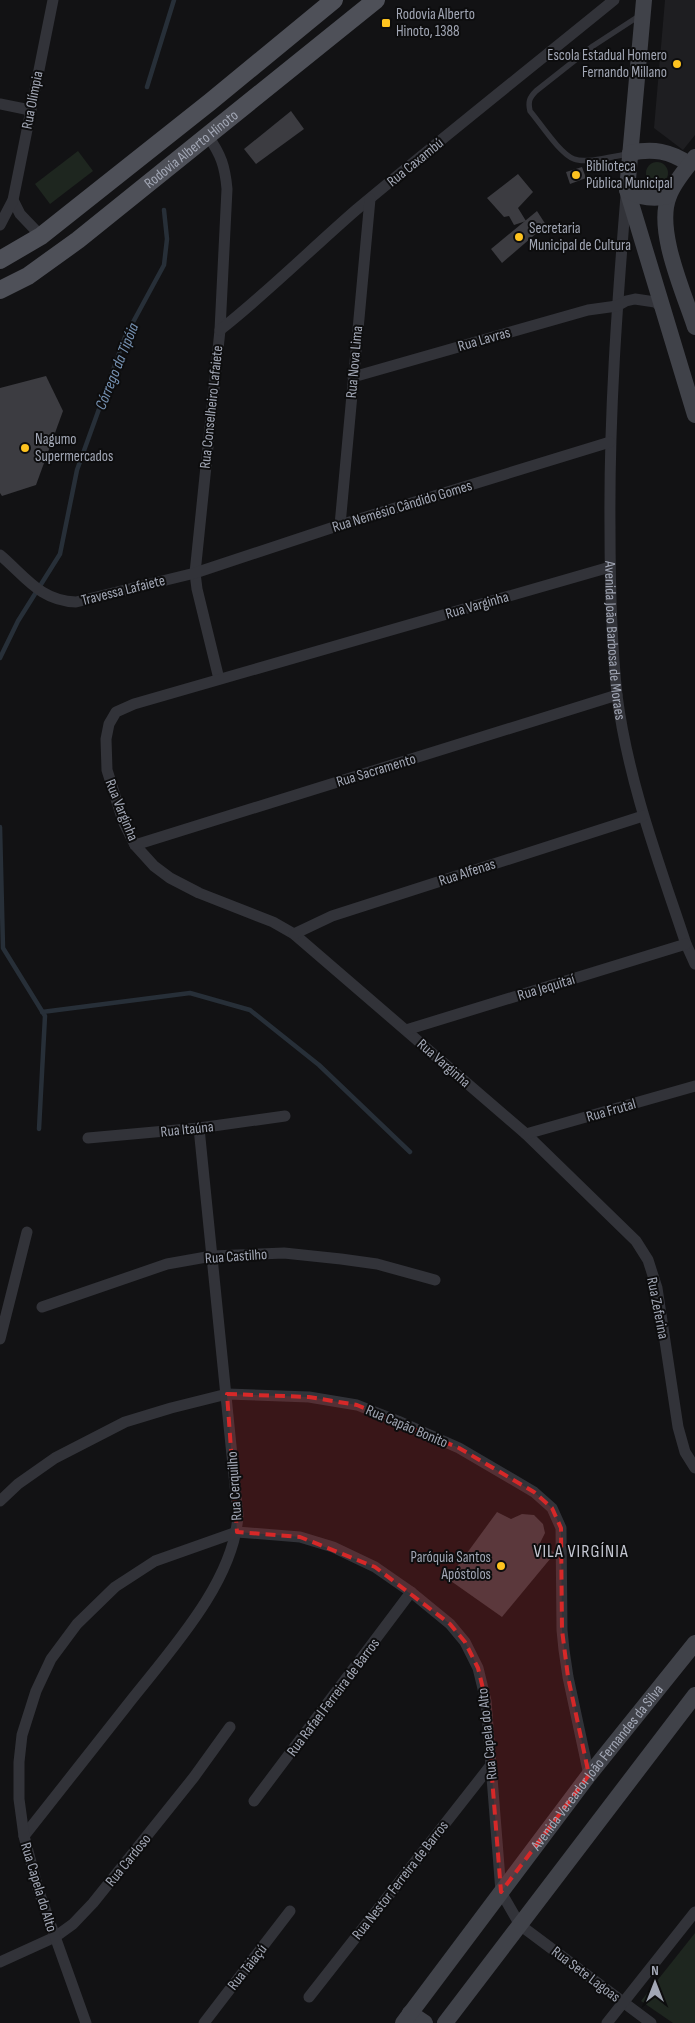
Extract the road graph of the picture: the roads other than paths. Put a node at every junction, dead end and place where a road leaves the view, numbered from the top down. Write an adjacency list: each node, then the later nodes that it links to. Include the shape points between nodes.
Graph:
1 (52, 0): 7 (street, Rua Olímpia)
2 (334, 0): 16 (main road, Rodovia Alberto Hinoto)
3 (376, 0): 8 (main road, Rodovia Alberto Hinoto)
4 (614, 0): 13 (street, Rua Caxambú)
5 (643, 7): 9 (main road, Avenida João Barbosa de Moraes); 9 (lane, via 536,91 528,104 530,111 567,156 585,161)
6 (0, 104): 7 (street)
7 (30, 110): 14 (street, Rua Olímpia)
8 (208, 136): 18 (main road, Rodovia Alberto Hinoto, via 78,240 28,276); 22 (street, Rua Conselheiro Lafaiete, via 226,169 228,189)
9 (630, 153): 10 (main road, via 655,150); 11 (main road, Avenida João Barbosa de Moraes)
10 (693, 163): 12 (main road)
11 (627, 190): 12 (main road, via 642,198); 19 (street, Avenida João Barbosa de Moraes); 20 (main road)
12 (668, 196): 21 (main road, via 665,212 667,241)
13 (370, 199): 22 (street, Rua Caxambú); 23 (street, Rua Nova Lima)
14 (13, 200): 15 (street, Rua Olímpia); 16 (street, via 20,214)
15 (0, 224)
16 (41, 236): 17 (main road, Rodovia Alberto Hinoto)
17 (0, 260)
18 (0, 290)
19 (617, 306): 20 (street, via 635,298 655,302); 23 (street, Rua Lavras, via 588,310); 25 (street, Avenida João Barbosa de Moraes)
20 (663, 308): 24 (main road)
21 (695, 327)
22 (220, 330): 29 (street, Rua Conselheiro Lafaiete)
23 (353, 377): 26 (street, Rua Nova Lima)
24 (695, 415)
25 (610, 442): 26 (street, Rua Nemésio Cândido Gomes); 28 (street, Avenida João Barbosa de Moraes)
26 (340, 525): 29 (street, Rua Nemésio Cândido Gomes)
27 (0, 555): 29 (street, Travessa Lafaiete, via 29,583 62,602 76,602)
28 (610, 567): 30 (street, Rua Varginha); 31 (street, Avenida João Barbosa de Moraes)
29 (195, 572): 30 (street, Rua Conselheiro Lafaiete)
30 (219, 680): 33 (street, Rua Varginha, via 134,704 116,712 109,724 107,770 123,821)
31 (617, 695): 32 (street, Avenida João Barbosa de Moraes); 33 (street, Rua Sacramento)
32 (643, 816): 34 (street, Rua Alfenas, via 332,916); 35 (street, Avenida João Barbosa de Moraes)
33 (135, 845): 34 (street, Rua Varginha, via 170,878)
34 (294, 934): 37 (street, Rua Varginha)
35 (686, 944): 36 (street, Avenida João Barbosa de Moraes); 37 (street, Rua Jequitaí)
36 (695, 964)
37 (406, 1030): 41 (street, Rua Varginha)
38 (695, 1086): 41 (street, Rua Frutal)
39 (285, 1116): 40 (street, Rua Itaúna)
40 (199, 1128): 42 (street, Rua Itaúna); 44 (street, Rua Cerquilho)
41 (526, 1134): 49 (street, Rua Zeferina, via 636,1242 648,1260 657,1288 678,1427 685,1452)
42 (88, 1138)
43 (27, 1232): 47 (street)
44 (212, 1256): 45 (street, Rua Castilho, via 284,1252 377,1264); 46 (street, Rua Castilho, via 167,1264); 48 (street, Rua Cerquilho)
45 (435, 1280)
46 (42, 1307)
47 (0, 1339)
48 (227, 1394): 50 (street, Rua Capão Bonito, via 125,1422 56,1458 18,1484); 51 (street, Rua Cerquilho); 57 (street, Rua Capão Bonito, via 309,1397 357,1405 459,1448 534,1492 552,1508 561,1528 563,1547 562,1630 567,1668)
49 (695, 1468)
50 (0, 1501)
51 (237, 1532): 52 (street, Rua Capela do Alto, via 300,1537 333,1547 375,1567); 59 (street, Rua Cerquilho, via 224,1569 179,1640); 59 (street, Rua Capela do Alto, via 156,1561 115,1587 77,1624 51,1659 36,1691 22,1735 19,1799)
52 (411, 1592): 56 (street, Rua Capela do Alto, via 450,1624 465,1642 478,1668 486,1701); 58 (street, Rua Rafael Ferreira de Barros)
53 (695, 1643): 57 (main road, Avenida Vereador João Fernandes da Silva)
54 (695, 1695): 63 (main road)
55 (230, 1727): 64 (street, Rua Cardoso, via 93,1903)
56 (492, 1765): 60 (street, Rua Capela do Alto); 66 (street, Rua Nestor Ferreira de Barros)
57 (589, 1775): 60 (main road, Avenida Vereador João Fernandes da Silva)
58 (254, 1801)
59 (24, 1836): 64 (street, Rua Capela do Alto)
60 (501, 1892): 63 (street); 68 (main road, Avenida Vereador João Fernandes da Silva)
61 (290, 1911): 70 (street, Rua Taiaçú)
62 (695, 1912): 67 (street)
63 (520, 1925): 67 (street, Rua Sete Lagoas); 72 (main road)
64 (55, 1937): 65 (street, Rua Cardoso); 69 (street, Rua Capela do Alto)
65 (0, 1962)
66 (309, 1997)
67 (623, 2002): 73 (street); 74 (street, Rua Sete Lagoas)
68 (407, 2018): 71 (main road)
69 (86, 2023)
70 (204, 2023)
71 (425, 2023)
72 (445, 2023)
73 (607, 2023)
74 (651, 2023)

